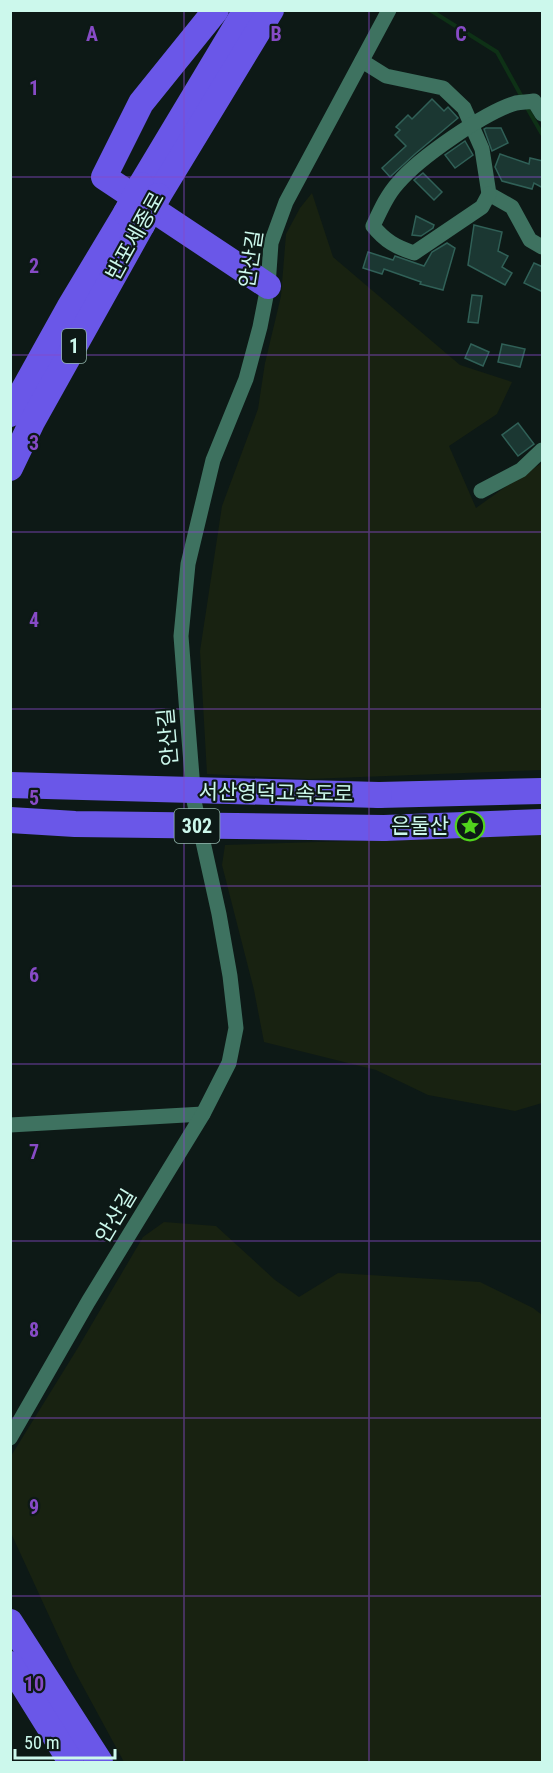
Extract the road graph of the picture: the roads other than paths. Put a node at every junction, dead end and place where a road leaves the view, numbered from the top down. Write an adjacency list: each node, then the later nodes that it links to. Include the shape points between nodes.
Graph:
1 (216, 10): 12 (highway, via 141,103 104,177)
2 (246, 10): 8 (highway, 반포세종로 / 1)
3 (271, 10): 8 (highway, 반포세종로 / 1)
4 (389, 10): 5 (street, 안산길)
5 (362, 61): 7 (street, via 386,76 442,88 464,108); 12 (street, 안산길, via 286,202 271,243)
6 (538, 107): 7 (street, via 515,104)
7 (472, 124): 9 (street, via 482,149); 9 (street, via 398,182 373,226 384,239 414,253 482,207)
8 (149, 190): 10 (highway, 반포세종로 / 1, bridge)
9 (489, 194): 11 (street, via 512,207 530,240)
10 (134, 219): 13 (highway, 반포세종로 / 1, via 69,308); 15 (highway, 반포세종로 / 1)
11 (543, 247)
12 (268, 286): 21 (street, 안산길, via 246,379 213,460 188,564 181,636 194,801 221,924 236,1028 229,1064)
13 (10, 414)
14 (543, 450): 16 (street, via 521,470)
15 (10, 468)
16 (481, 491)
17 (10, 785): 18 (highway, 서산영덕고속도로 / 302, bridge, via 379,795)
18 (543, 791)
19 (10, 820): 20 (highway, 서산영덕고속도로 / 302, bridge, via 384,828)
20 (543, 822)
21 (203, 1114): 22 (street); 23 (street, 안산길)
22 (10, 1125)
23 (10, 1438)
24 (10, 1622): 27 (highway)
25 (10, 1664): 26 (highway)
26 (71, 1762)
27 (100, 1762)

